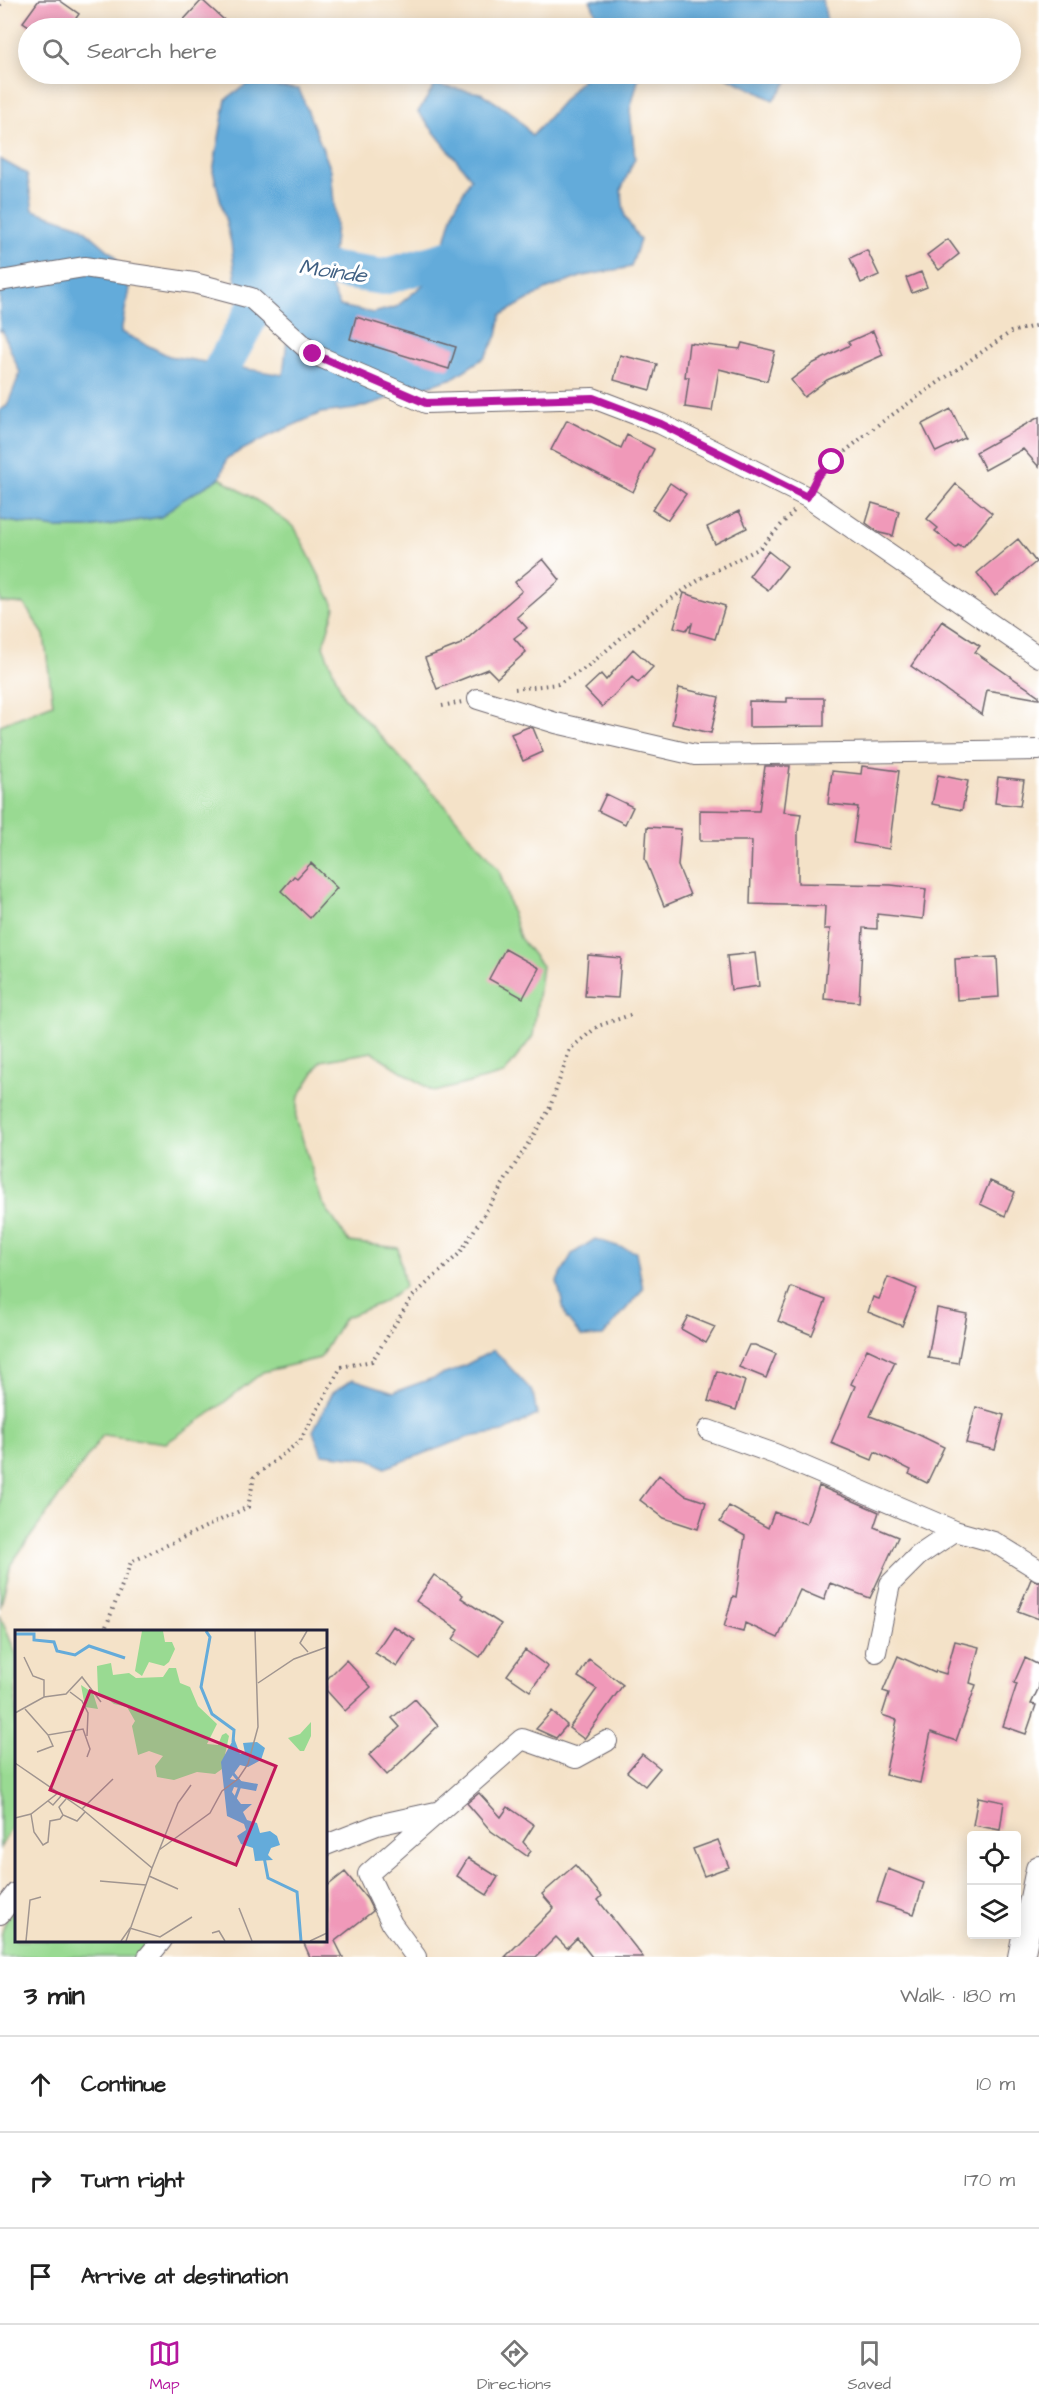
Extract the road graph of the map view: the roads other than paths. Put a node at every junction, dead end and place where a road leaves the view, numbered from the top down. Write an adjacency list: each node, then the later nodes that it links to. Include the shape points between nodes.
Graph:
1 (0, 281): 2 (street, via 84,267 194,283 250,298 313,354 426,403 593,398 661,424 807,497)
2 (1039, 657)
3 (477, 699): 4 (street, via 556,723 695,755)
4 (1039, 750)
5 (708, 1430): 6 (street, via 775,1454)
6 (955, 1531): 7 (street, via 994,1542); 8 (street, via 918,1556 890,1584)
7 (1039, 1570)
8 (876, 1652)
9 (607, 1741): 10 (street, via 576,1758 522,1738)
10 (439, 1811): 11 (street, via 377,1825); 17 (street, via 368,1874 392,1924)
11 (327, 1845)
12 (1039, 1871): 18 (main road)
13 (15, 1894): 14 (street)
14 (0, 1914)
15 (161, 1942): 16 (street)
16 (148, 1957)
17 (416, 1957)
18 (1021, 1957)

